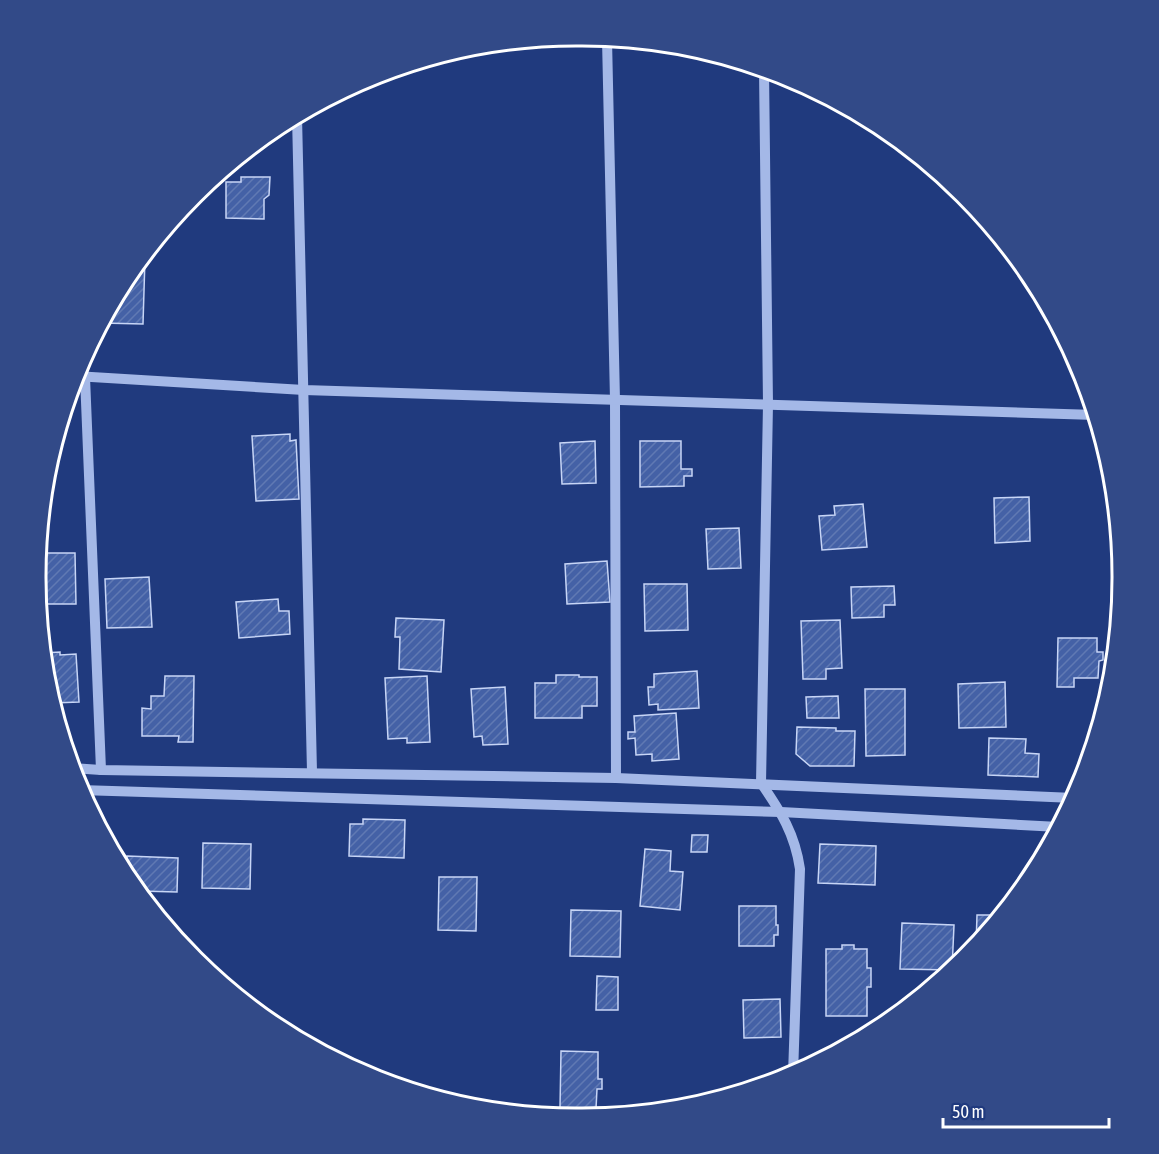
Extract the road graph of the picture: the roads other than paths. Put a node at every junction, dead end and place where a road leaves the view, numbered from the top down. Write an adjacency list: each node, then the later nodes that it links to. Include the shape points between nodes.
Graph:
1 (607, 48): 7 (street)
2 (764, 79): 8 (street)
3 (297, 127): 5 (street)
4 (86, 377): 5 (street)
5 (304, 390): 7 (street); 12 (street)
6 (81, 391): 11 (street)
7 (615, 400): 8 (street); 13 (street)
8 (768, 404): 9 (street); 14 (street)
9 (1087, 415)
10 (83, 769): 11 (street)
11 (100, 770): 12 (street)
12 (312, 772): 13 (street)
13 (616, 778): 14 (street)
14 (761, 783): 16 (street); 17 (street)
15 (92, 790): 17 (street)
16 (1064, 798)
17 (781, 812): 18 (street); 19 (street, via 800,869)
18 (1050, 827)
19 (793, 1063)

